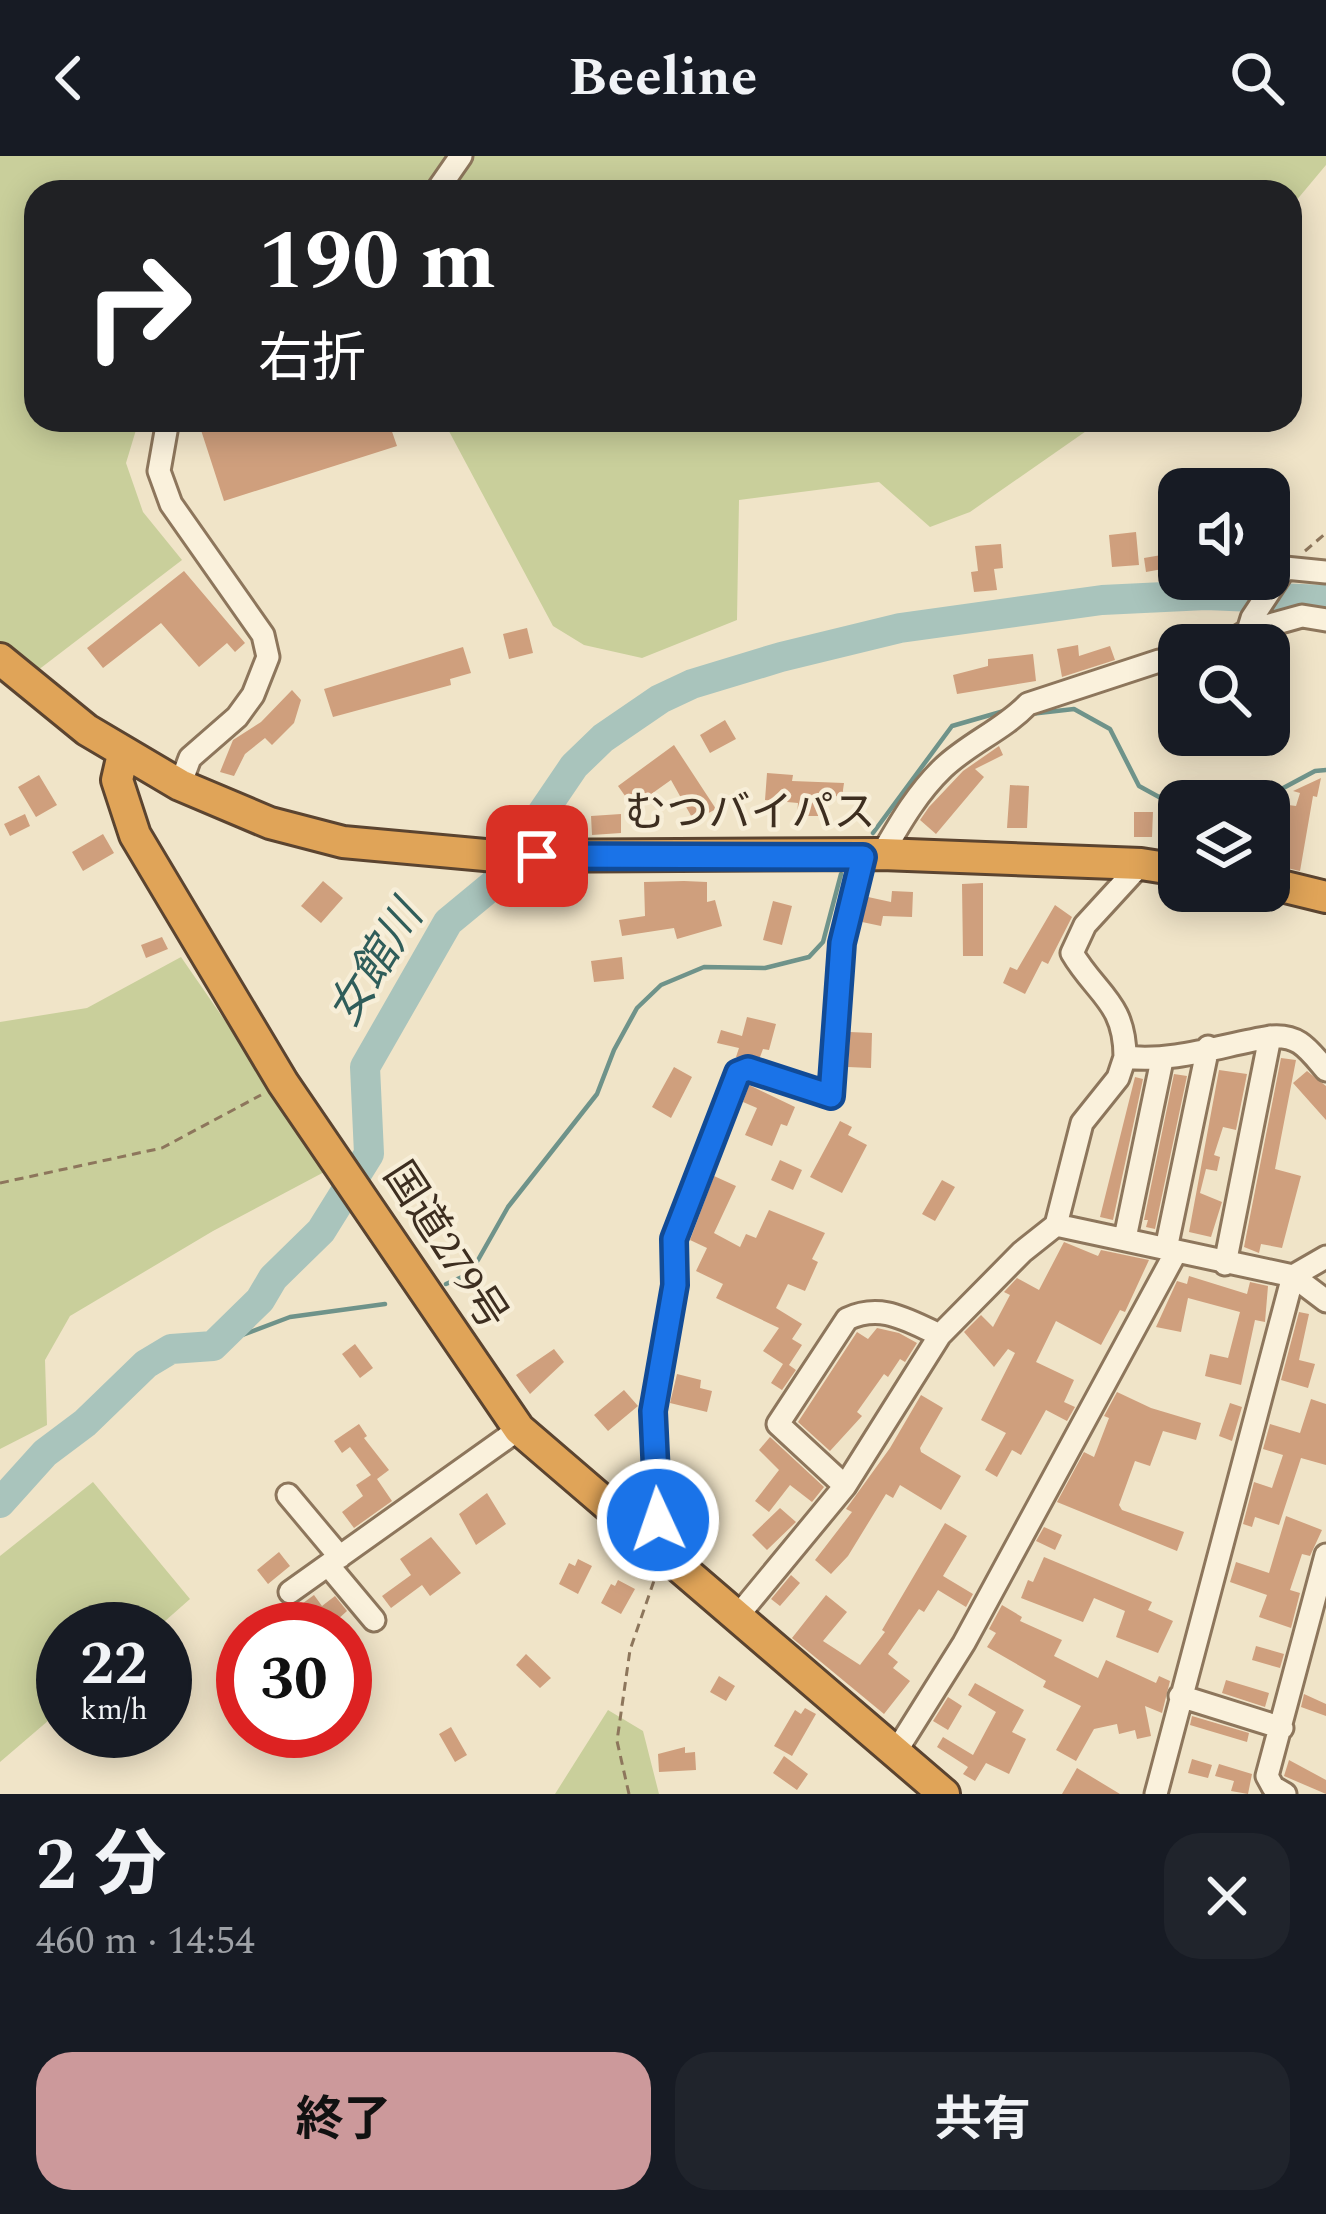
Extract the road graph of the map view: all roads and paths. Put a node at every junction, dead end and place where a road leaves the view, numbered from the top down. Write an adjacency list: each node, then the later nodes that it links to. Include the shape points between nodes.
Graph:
1 (167, 432): 8 (street, via 159,471 171,504 263,634 268,657 254,694 190,758)
2 (1326, 572): 4 (street, via 1281,572)
3 (1326, 620): 4 (street)
4 (1250, 624)
5 (0, 659): 7 (highway)
6 (1158, 662): 9 (street, via 1028,704 945,766)
7 (123, 754): 8 (highway, むつバイパス); 19 (highway, 国道279号, via 116,780 135,835)
8 (181, 785): 9 (highway, むつバイパス, via 270,823 344,842 496,856)
9 (873, 855): 10 (highway, むつバイパス); 32 (street, via 842,943 831,1096 748,1069 738,1073 674,1239 675,1285 653,1411)
10 (1141, 864): 11 (highway, むつバイパス); 16 (street, via 1085,925 1072,953 1118,1010)
11 (1158, 867)
12 (1290, 888): 13 (highway)
13 (1326, 897)
14 (1270, 1037): 15 (street); 18 (street, via 1300,1041); 25 (street)
15 (1208, 1047): 17 (street); 23 (street)
16 (1125, 1057): 17 (street); 21 (street, via 1082,1123)
17 (1162, 1060): 22 (street)
18 (1326, 1070)
19 (284, 1083): 20 (path, via 162,1148); 29 (highway, 国道279号)
20 (0, 1184)
21 (1056, 1225): 22 (street); 28 (street)
22 (1125, 1238): 23 (street)
23 (1171, 1251): 25 (street); 40 (street, via 964,1643)
24 (1326, 1257): 26 (street)
25 (1225, 1264): 26 (street)
26 (1293, 1276): 27 (street); 38 (street)
27 (1326, 1301)
28 (940, 1335): 30 (street); 30 (street, via 882,1310 847,1319 778,1424)
29 (519, 1429): 32 (highway, 国道279号); 34 (street)
30 (845, 1486): 36 (street)
31 (288, 1495): 34 (street)
32 (653, 1544): 36 (highway, 国道279号); 41 (path, via 616,1741)
33 (1326, 1555): 39 (street)
34 (334, 1561): 35 (street); 37 (street)
35 (290, 1592)
36 (736, 1618): 40 (highway, 国道279号)
37 (374, 1620)
38 (1180, 1696): 39 (street); 43 (street)
39 (1282, 1728): 44 (street, via 1267,1776)
40 (895, 1753): 42 (highway, 国道279号)
41 (629, 1794)
42 (944, 1794)
43 (1156, 1794)
44 (1285, 1794)

